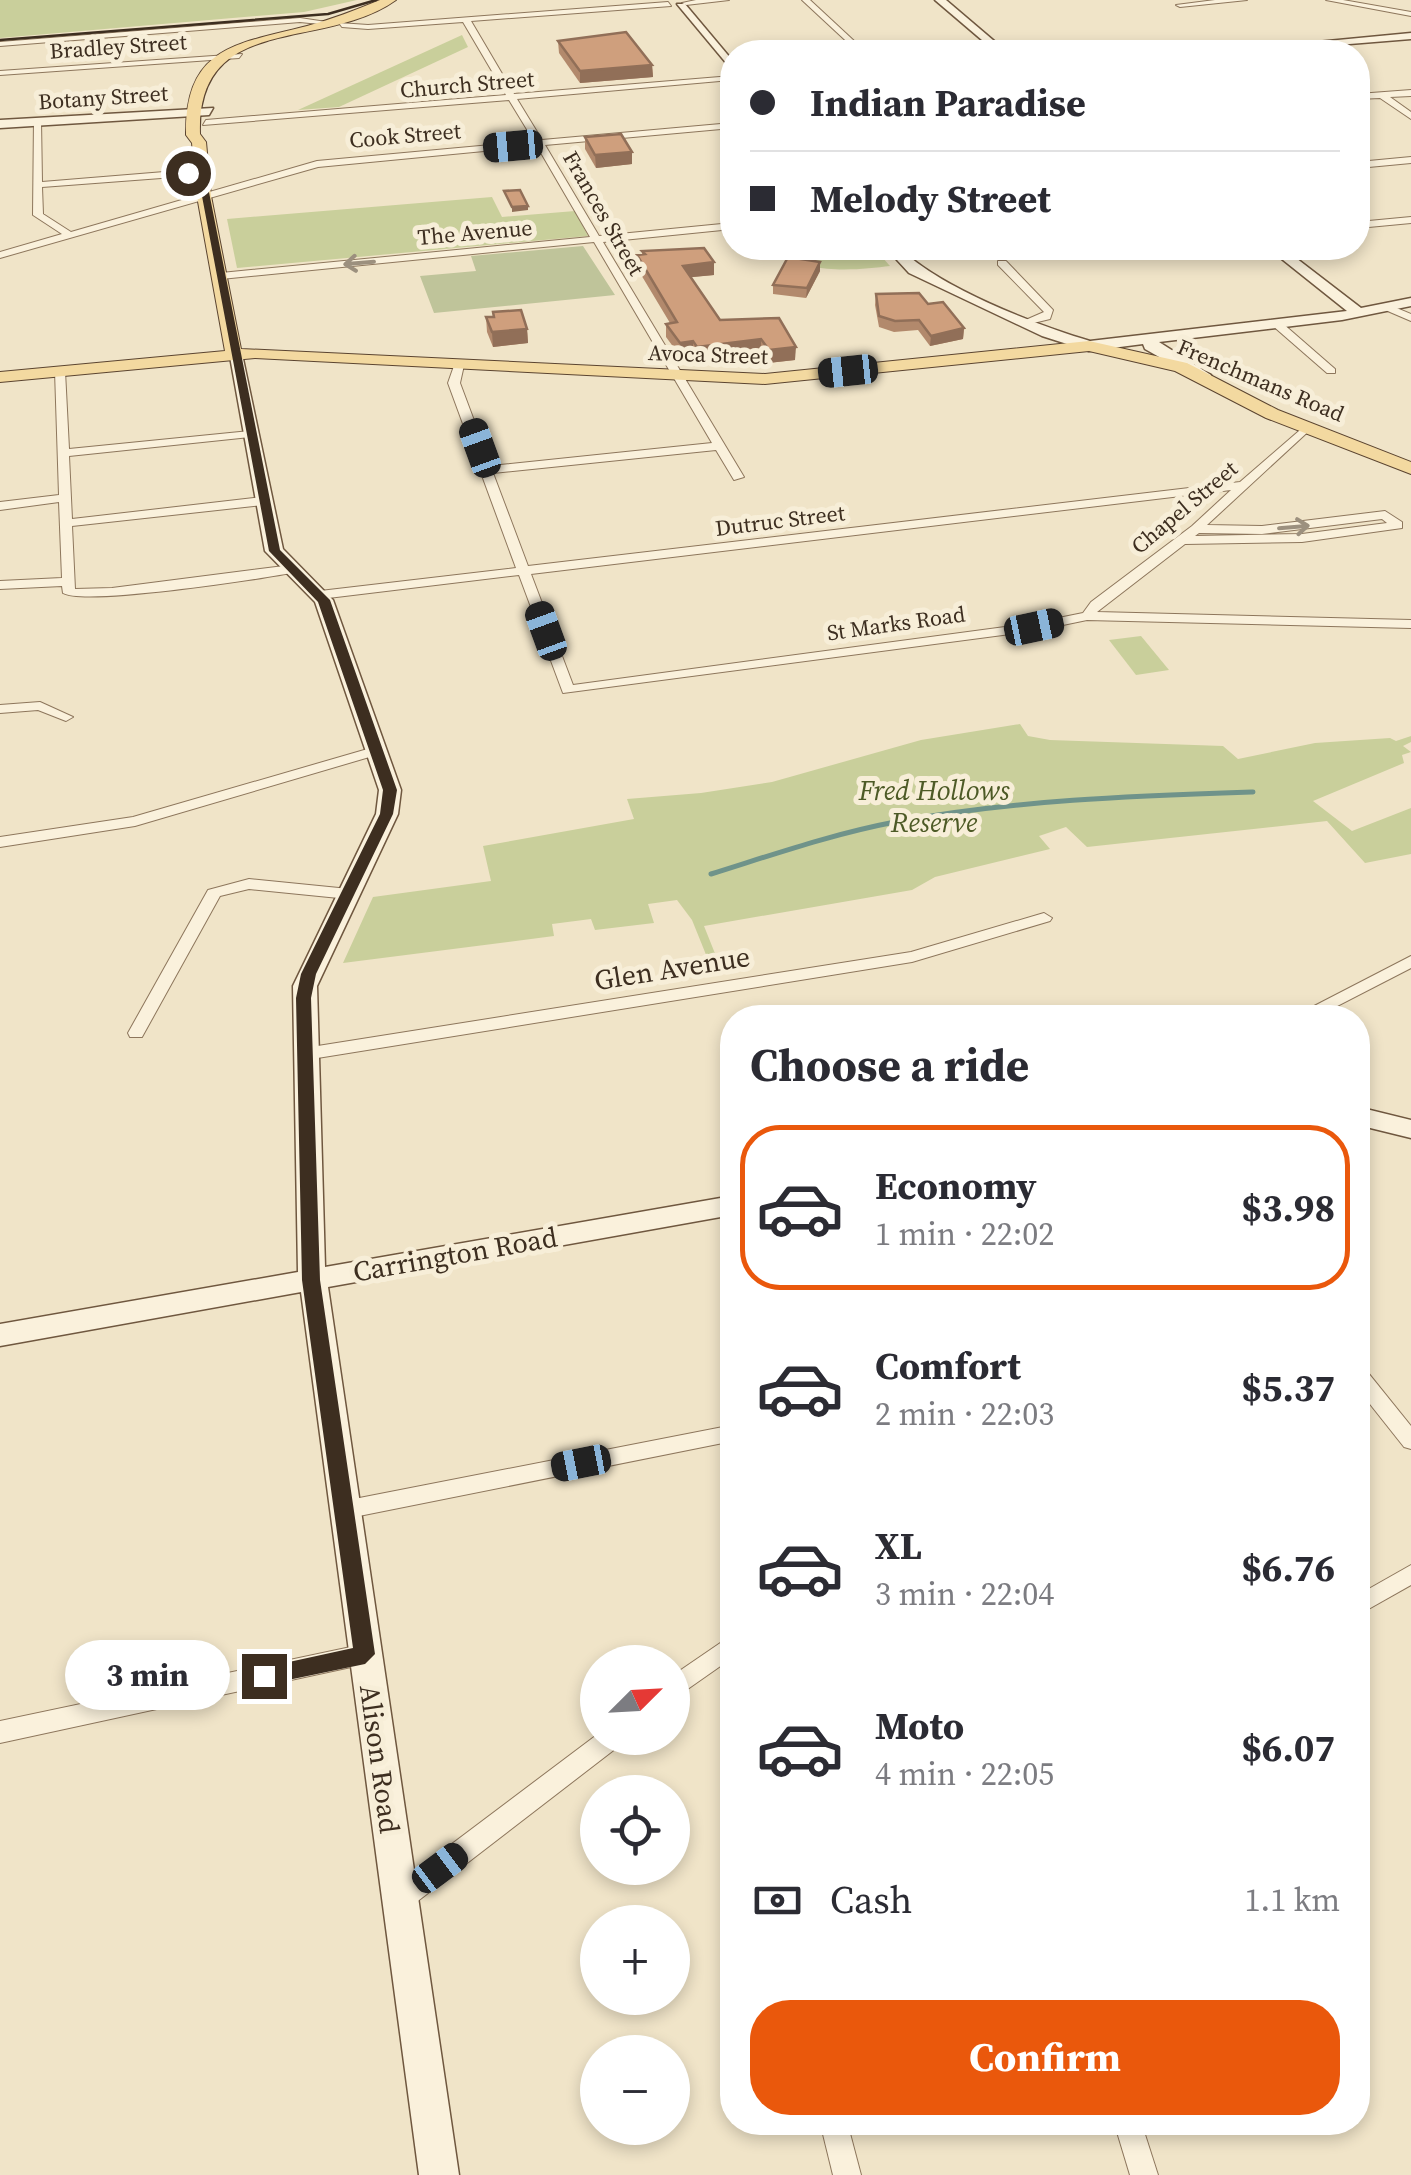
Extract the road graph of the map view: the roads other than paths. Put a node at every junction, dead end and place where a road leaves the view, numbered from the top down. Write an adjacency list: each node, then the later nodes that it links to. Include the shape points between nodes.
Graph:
1 (725, 0): 8 (street)
2 (806, 0): 17 (street)
3 (940, 0): 18 (main road)
4 (1244, 0): 9 (street)
5 (1330, 0): 10 (street)
6 (1376, 0): 10 (street)
7 (386, 2): 14 (main road)
8 (678, 3): 13 (street); 21 (main road)
9 (1180, 4)
10 (1367, 7): 11 (street)
11 (1390, 11): 12 (street); 15 (street)
12 (1411, 14)
13 (466, 20): 14 (street); 29 (street, Frances Street)
14 (336, 24): 20 (street, via 303,20); 22 (main road); 23 (main road)
15 (1411, 26)
16 (1411, 36): 19 (main road)
17 (849, 40)
18 (988, 40)
19 (1363, 40)
20 (0, 44)
21 (720, 52)
22 (239, 56): 23 (street, Bradley Street); 30 (main road, via 222,70)
23 (221, 57): 24 (street, Bradley Street); 30 (main road, via 204,75)
24 (0, 73)
25 (720, 78): 29 (street, Church Street)
26 (1411, 92): 27 (street)
27 (1381, 95): 28 (street); 31 (street)
28 (1370, 96)
29 (510, 97): 30 (street, Church Street); 35 (street, Frances Street)
30 (203, 115): 32 (main road, Botany Street); 38 (main road, Alison Road, via 193,135)
31 (1411, 116)
32 (37, 121): 33 (main road, Botany Street); 39 (street)
33 (0, 124)
34 (720, 126): 35 (street, Cook Street)
35 (540, 143): 40 (street, Cook Street, via 317,164); 45 (street, Frances Street)
36 (1411, 160): 37 (street)
37 (1370, 165)
38 (201, 172): 39 (street); 40 (main road, Alison Road)
39 (39, 185): 44 (street, via 40,218)
40 (204, 196): 44 (street, Cook Street); 50 (main road, Alison Road)
41 (1411, 220): 42 (street)
42 (1370, 224)
43 (720, 227): 45 (street, The Avenue)
44 (70, 235): 46 (street, Cook Street)
45 (595, 240): 50 (street, The Avenue, one-way to 50); 65 (street, Frances Street)
46 (0, 256)
47 (904, 260): 55 (main road)
48 (1291, 260): 53 (main road)
49 (1002, 263): 55 (street, via 1049,312)
50 (220, 276): 61 (main road, Alison Road)
51 (1411, 302): 52 (main road, Avoca Street)
52 (1387, 307): 53 (main road, Avoca Street); 54 (street)
53 (1359, 313): 56 (main road, Avoca Street)
54 (1411, 318)
55 (1026, 324): 57 (main road)
56 (1277, 324): 58 (main road, Avoca Street); 64 (street)
57 (1047, 334): 59 (main road); 60 (main road)
58 (1153, 338): 59 (main road, Avoca Street); 67 (main road, via 1150,346)
59 (1089, 346): 60 (main road, Avoca Street); 67 (main road, Frenchmans Road)
60 (1039, 351): 65 (main road, Avoca Street, via 774,378)
61 (234, 354): 62 (main road, Avoca Street); 63 (main road, Avoca Street); 69 (main road, Alison Road)
62 (459, 364): 65 (main road, Avoca Street); 73 (street, via 454,382)
63 (60, 371): 66 (main road, Avoca Street); 71 (street)
64 (1331, 371)
65 (677, 376): 70 (street, Frances Street)
66 (0, 378)
67 (1205, 378): 68 (main road, Frenchmans Road)
68 (1306, 427): 72 (main road, Frenchmans Road); 75 (street, Chapel Street)
69 (250, 434): 71 (street); 77 (main road, Alison Road)
70 (717, 446): 73 (street); 74 (street, Frances Street)
71 (65, 453): 76 (street)
72 (1411, 468)
73 (488, 470): 83 (street)
74 (738, 477)
75 (1244, 484): 80 (street, Chapel Street); 83 (street, Dutruc Street)
76 (66, 498): 78 (street); 79 (street)
77 (263, 500): 79 (street); 82 (main road, Alison Road, via 274,551)
78 (0, 506)
79 (66, 523): 85 (street)
80 (1196, 528): 81 (street, Chapel Street); 81 (street, one-way to 81, via 1262,530 1385,515 1398,525 1302,538)
81 (1179, 540): 87 (street, Chapel Street)
82 (292, 568): 85 (street, via 112,592); 86 (main road, Alison Road)
83 (525, 571): 86 (street, Dutruc Street); 87 (street, St Marks Road, via 568,690)
84 (0, 585): 85 (street)
85 (68, 588)
86 (320, 595): 91 (main road, Alison Road)
87 (1086, 616): 88 (street, St Marks Road)
88 (1411, 624)
89 (0, 709): 90 (street, via 40,706)
90 (66, 717)
91 (378, 750): 92 (street, via 135,821); 93 (main road, Alison Road, via 389,803)
92 (0, 842)
93 (349, 894): 97 (street, via 250,884 214,893); 98 (main road, Alison Road, via 308,974)
94 (1044, 918): 98 (street, Glen Avenue, via 912,957)
95 (1411, 961): 96 (street)
96 (1325, 1005)
97 (136, 1033)
98 (305, 1054): 102 (main road, Alison Road)
99 (1370, 1119): 100 (main road)
100 (1411, 1129)
101 (720, 1207): 102 (main road, Carrington Road)
102 (311, 1280): 103 (main road, Carrington Road); 107 (main road, Alison Road)
103 (0, 1335)
104 (1370, 1390): 106 (street)
105 (720, 1436): 107 (street)
106 (1411, 1441)
107 (344, 1510): 111 (main road, Alison Road)
108 (1411, 1574): 109 (street)
109 (1370, 1599)
110 (720, 1653): 112 (street)
111 (365, 1654): 113 (street); 115 (main road, Alison Road)
112 (690, 1676)
113 (0, 1732)
114 (589, 1755): 115 (street)
115 (401, 1898): 118 (main road, Alison Road)
116 (836, 2135): 119 (street)
117 (1130, 2135): 120 (street)
118 (439, 2175)
119 (847, 2175)
120 (1144, 2175)

